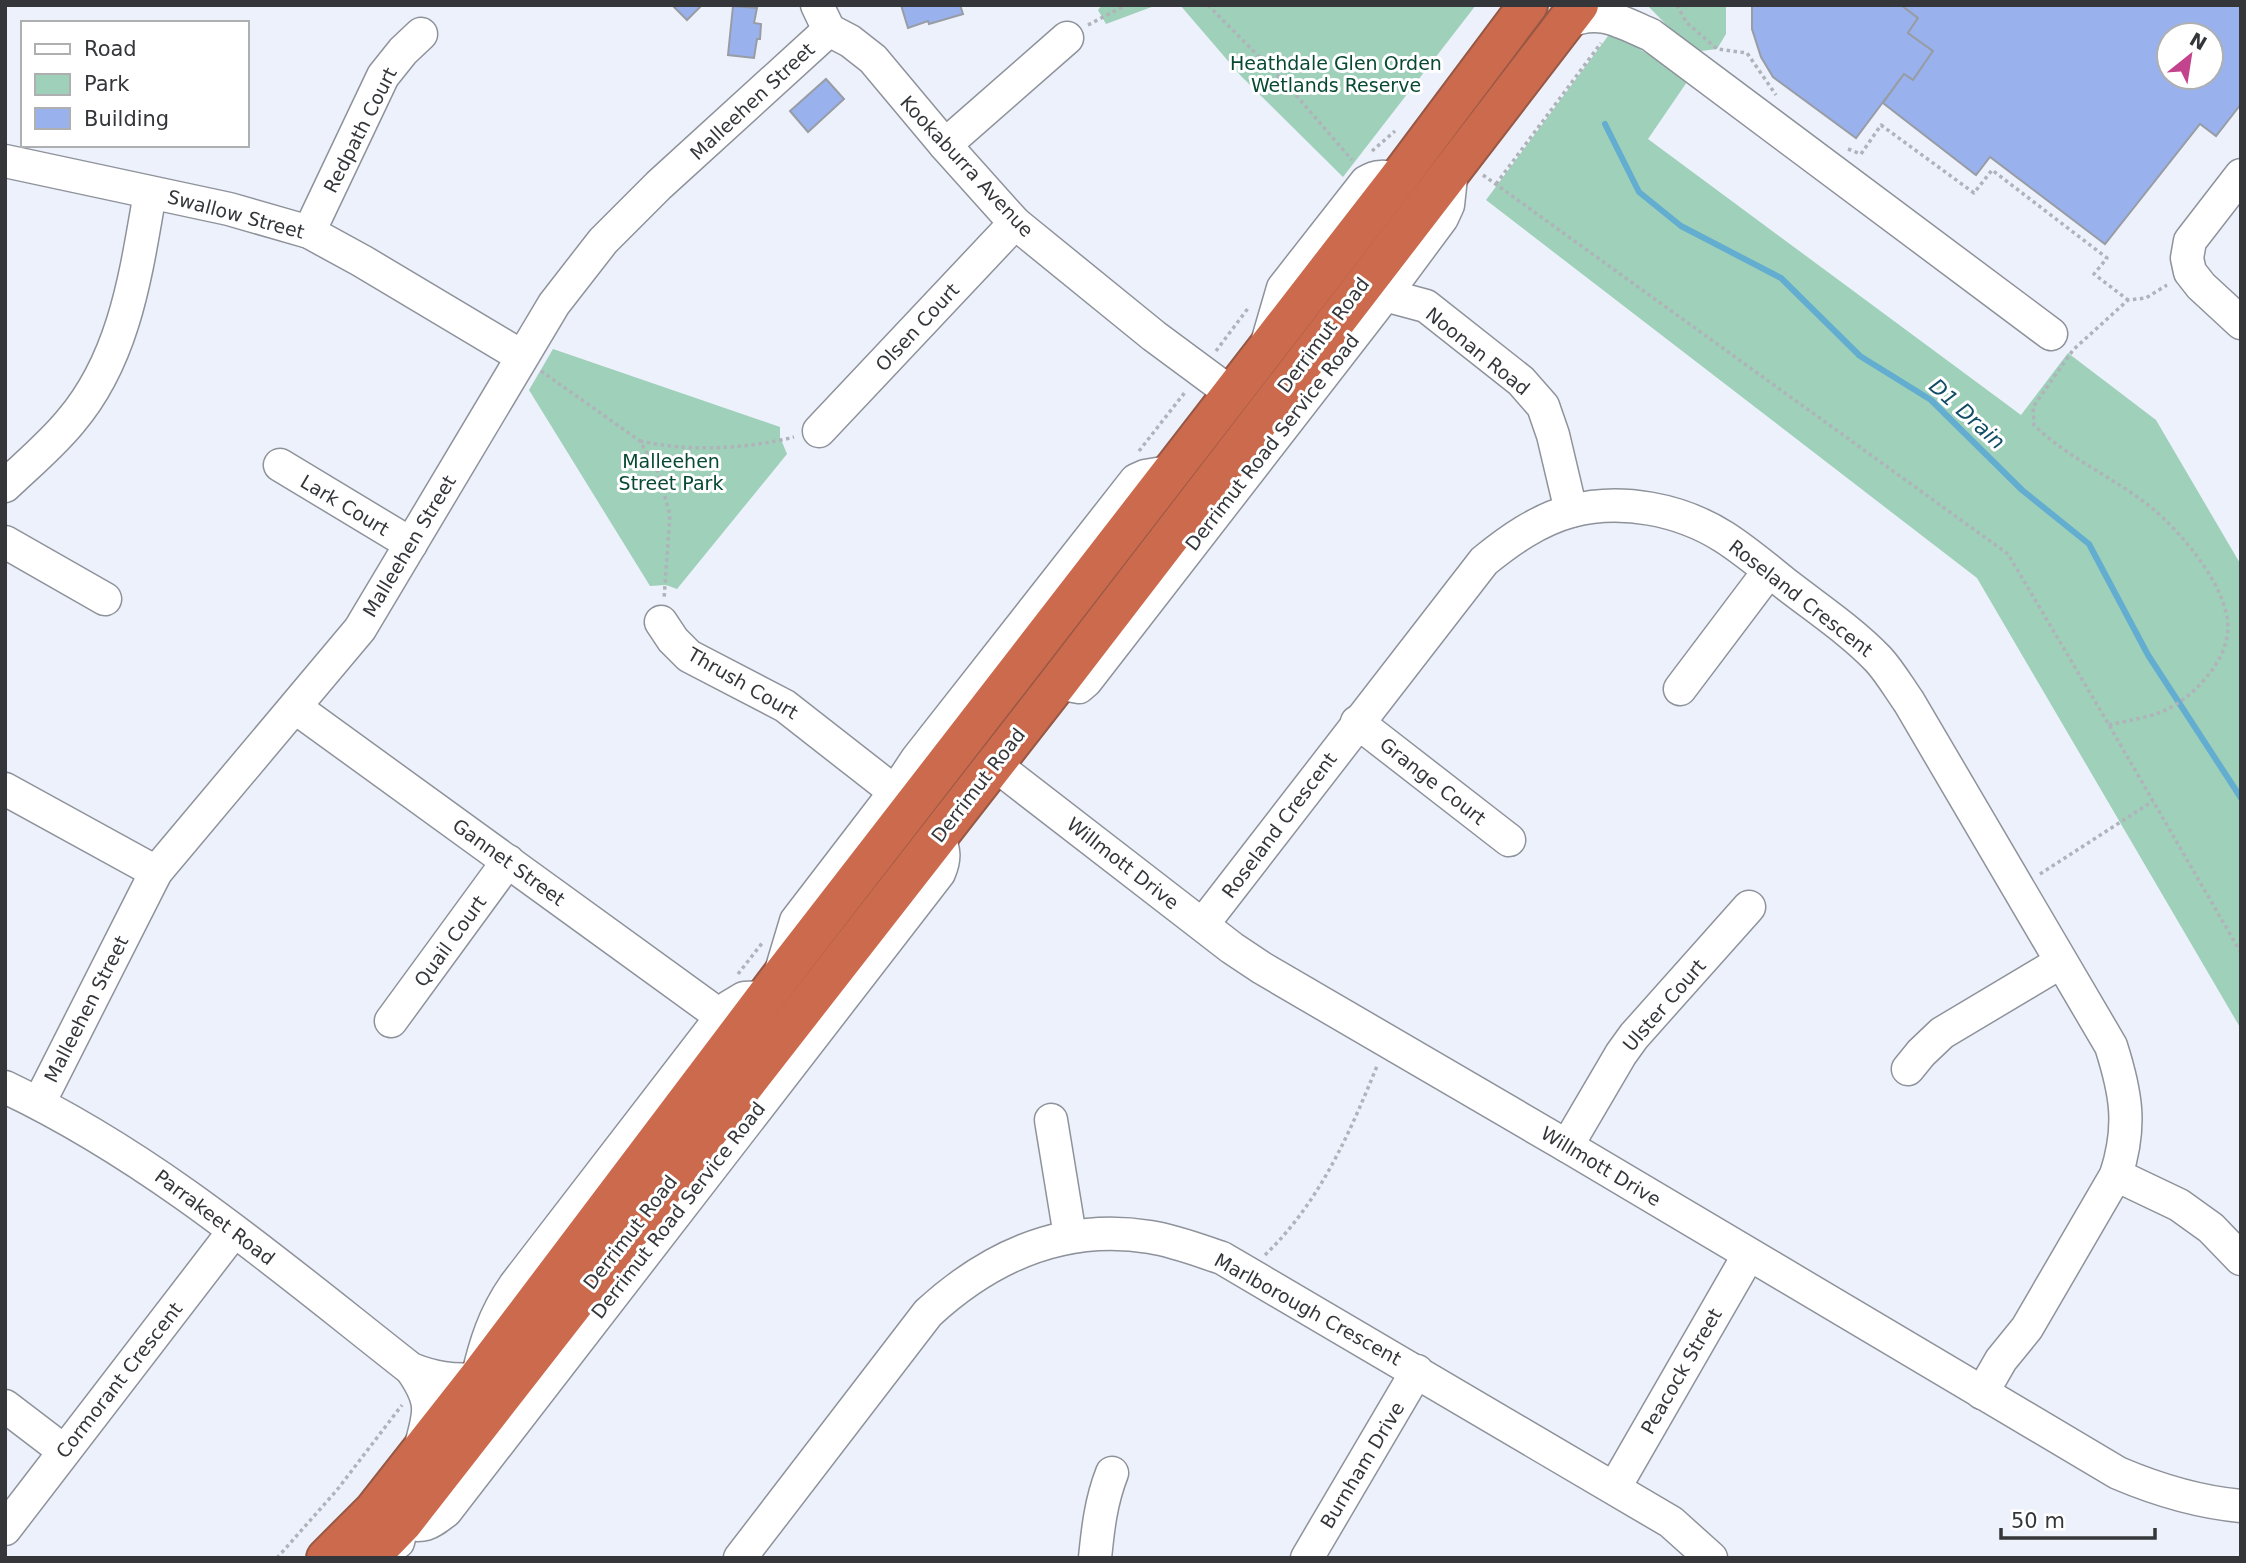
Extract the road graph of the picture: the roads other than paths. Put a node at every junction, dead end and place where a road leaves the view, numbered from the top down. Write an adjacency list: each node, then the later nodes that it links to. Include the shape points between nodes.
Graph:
1 (1528, 5): 19 (highway, Derrimut Road)
2 (1632, 5): 6 (street)
3 (1572, 14): 6 (street, via 1597,15); 10 (highway, Derrimut Road)
4 (823, 18): 8 (street, Kookaburra Avenue, via 873,59); 18 (street, Malleehen Street, via 603,241 554,303)
5 (421, 34): 14 (street, Redpath Court, via 383,76)
6 (1651, 35): 17 (street)
7 (1067, 38): 8 (street)
8 (945, 145): 13 (street, Kookaburra Avenue)
9 (5, 161): 12 (street, Swallow Street)
10 (1465, 169): 15 (street, Derrimut Road Service Road, via 1442,218); 20 (highway, Derrimut Road)
11 (2241, 175): 16 (street, via 2190,241 2187,258 2190,272 2201,286)
12 (150, 193): 14 (street, Swallow Street); 24 (street, via 134,282 106,367 70,423)
13 (1015, 223): 19 (street, Kookaburra Avenue); 21 (street, Olsen Court)
14 (309, 232): 18 (street, Swallow Street)
15 (1385, 295): 25 (street, Noonan Road, via 1426,306 1521,381 1543,406); 31 (street, Derrimut Road Service Road, via 1086,681 1079,687)
16 (2241, 323)
17 (2051, 334)
18 (521, 356): 27 (street, Malleehen Street)
19 (1231, 393): 20 (highway); 23 (highway, Derrimut Road)
20 (1261, 416): 31 (highway, Derrimut Road)
21 (819, 431)
22 (280, 465): 27 (street, Lark Court)
23 (1170, 472): 35 (highway, Derrimut Road); 38 (street, via 1136,480)
24 (5, 486)
25 (1571, 511): 28 (street, Roseland Crescent, via 1608,506 1650,508 1690,520 1724,537); 34 (street, Roseland Crescent, via 1540,523 1483,561)
26 (5, 542): 29 (street)
27 (411, 544): 33 (street, Malleehen Street, via 360,629)
28 (1769, 571): 32 (street); 46 (street, Roseland Crescent, via 1879,660 1909,702)
29 (104, 598)
30 (661, 622): 38 (street, Thrush Court, via 689,656 785,706)
31 (1058, 683): 36 (highway, Derrimut Road)
32 (1680, 689)
33 (296, 708): 42 (street, Gannet Street); 43 (street, Malleehen Street)
34 (1357, 722): 41 (street, Grange Court); 45 (street, Roseland Crescent)
35 (963, 740): 36 (highway); 40 (highway, Derrimut Road)
36 (994, 764): 39 (highway, Derrimut Road); 45 (street, Willmott Drive)
37 (5, 789): 43 (street)
38 (895, 792): 47 (street, via 796,921)
39 (938, 837): 40 (highway, via 919,828); 50 (highway, Derrimut Road); 72 (street, Derrimut Road Service Road, via 944,848 939,873 446,1511 429,1525 415,1526)
40 (888, 838): 47 (highway, Derrimut Road)
41 (1509, 840)
42 (508, 861): 48 (street, Quail Court); 49 (street, Gannet Street)
43 (156, 872): 53 (street, Malleehen Street)
44 (1749, 907): 55 (street, Ulster Court, via 1634,1036)
45 (1203, 925): 55 (street, Willmott Drive, via 1262,968)
46 (2061, 962): 51 (street, via 1942,1033); 56 (street, Roseland Crescent, via 2111,1046 2124,1085 2124,1150)
47 (773, 988): 49 (highway, Derrimut Road)
48 (391, 1021)
49 (728, 1028): 50 (highway, via 746,1056 756,1056); 63 (highway, Derrimut Road)
50 (785, 1033): 72 (highway, Derrimut Road)
51 (1908, 1069)
52 (5, 1087): 53 (street, Parrakeet Road)
53 (39, 1103): 57 (street, Parrakeet Road, via 149,1168)
54 (1051, 1120): 58 (street)
55 (1567, 1146): 59 (street, Willmott Drive)
56 (2116, 1175): 60 (street, via 2179,1205 2211,1228); 64 (street, Roseland Crescent, via 2026,1328 2001,1360)
57 (234, 1231): 62 (street, Parrakeet Road); 66 (street, Cormorant Crescent)
58 (1070, 1236): 61 (street, Marlborough Crescent, via 1147,1237 1222,1258); 75 (street, Marlborough Crescent, via 989,1267 928,1313)
59 (1748, 1256): 64 (street, Willmott Drive); 69 (street, Peacock Street)
60 (2241, 1259)
61 (1417, 1371): 69 (street, Marlborough Crescent); 77 (street, Burnham Drive)
62 (415, 1376): 63 (street, Parrakeet Road); 67 (street, via 428,1399)
63 (477, 1379): 67 (highway, Derrimut Road)
64 (1987, 1396): 70 (street, Willmott Drive, via 2150,1487)
65 (5, 1406): 66 (street)
66 (64, 1451): 71 (street, Cormorant Crescent)
67 (417, 1456): 73 (highway, Derrimut Road, via 374,1510)
68 (1112, 1473): 76 (street, via 1098,1519)
69 (1615, 1487): 78 (street, Marlborough Crescent, via 1671,1522)
70 (2241, 1506)
71 (5, 1530)
72 (399, 1540): 74 (highway, Derrimut Road)
73 (326, 1558)
74 (369, 1558)
75 (740, 1558)
76 (1095, 1558)
77 (1307, 1558)
78 (1711, 1558)

